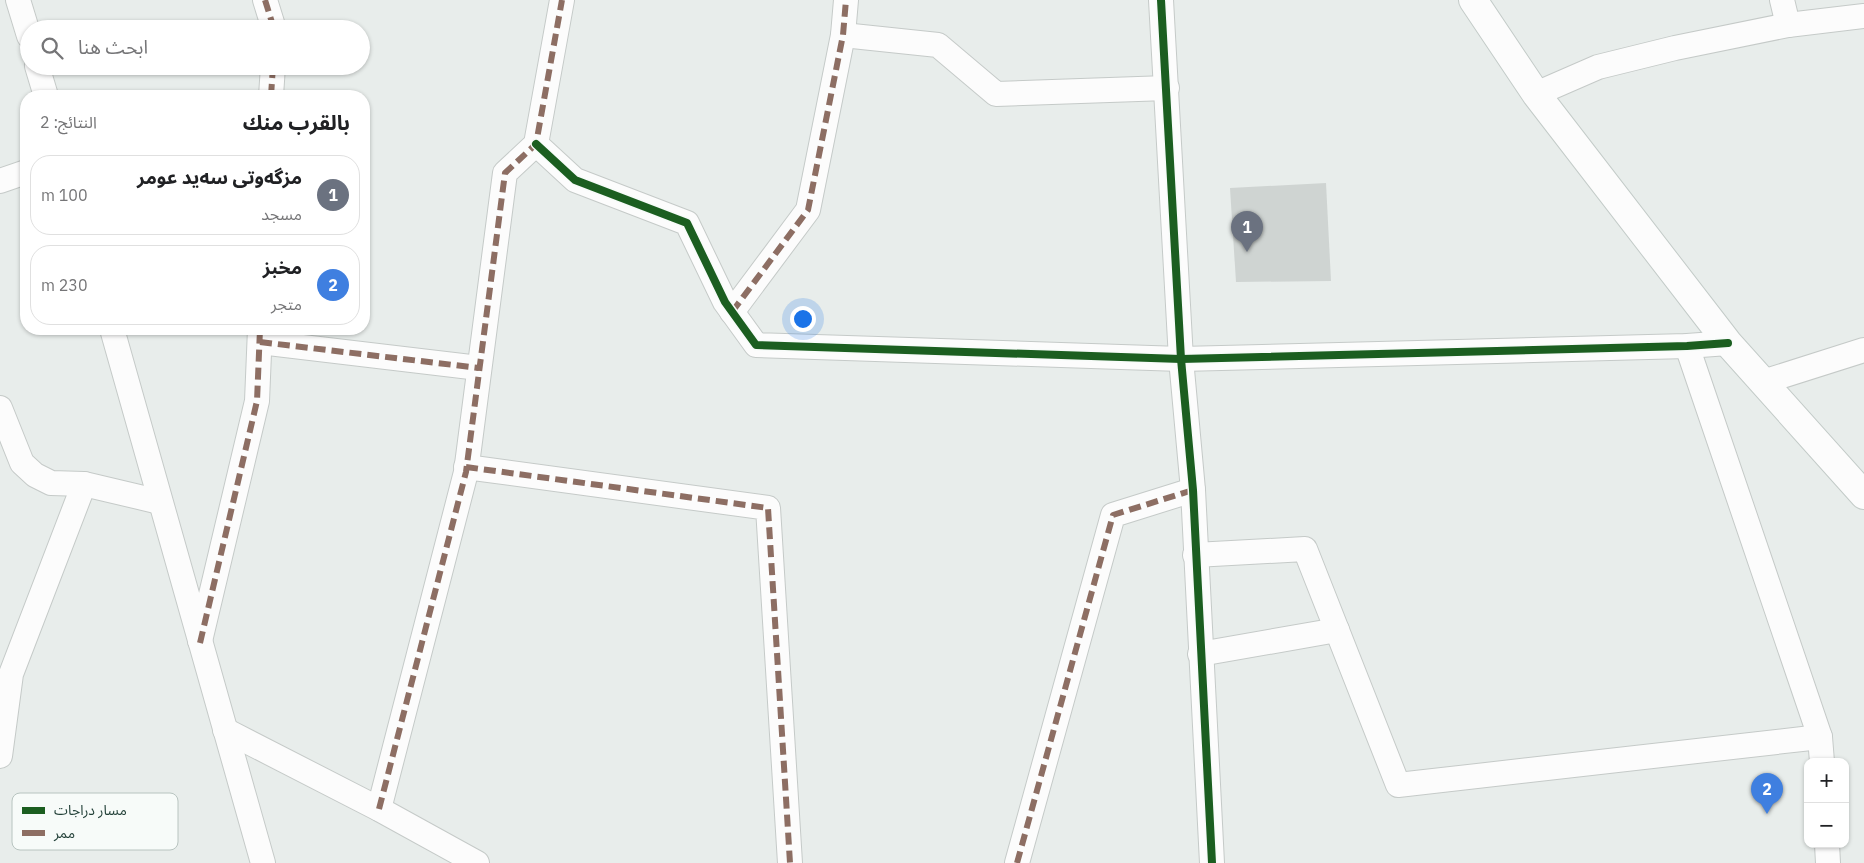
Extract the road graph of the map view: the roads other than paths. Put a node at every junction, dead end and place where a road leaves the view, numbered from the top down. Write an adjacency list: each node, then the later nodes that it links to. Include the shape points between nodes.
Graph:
1 (18, 0): 9 (street)
2 (265, 0): 10 (street)
3 (562, 0): 19 (street)
4 (846, 0): 12 (street)
5 (1160, 0): 15 (street)
6 (1473, 0): 18 (street)
7 (1782, 0): 11 (street)
8 (1864, 16): 11 (street)
9 (24, 20)
10 (271, 20)
11 (1788, 25): 18 (street, via 1598,67)
12 (843, 35): 15 (street, via 938,45 996,94); 22 (street, via 808,210)
13 (40, 75): 16 (street)
14 (272, 75): 17 (street)
15 (1166, 88): 28 (street)
16 (44, 90)
17 (271, 90)
18 (1536, 94): 25 (street)
19 (536, 144): 22 (street, via 574,180 687,223); 29 (street, via 505,173)
20 (20, 174): 21 (street)
21 (0, 181)
22 (732, 312): 28 (street, via 756,345)
23 (114, 335): 36 (street)
24 (260, 335): 29 (street); 39 (street, via 257,401)
25 (1728, 343): 26 (street); 30 (street)
26 (1687, 346): 28 (street); 42 (street)
27 (1864, 350): 30 (street)
28 (1181, 359): 34 (street)
29 (479, 368): 32 (street)
30 (1763, 382): 35 (street)
31 (0, 408): 33 (street, via 22,463 35,475 51,483)
32 (466, 467): 45 (street); 49 (street, via 768,508)
33 (84, 484): 36 (street); 43 (street, via 11,674)
34 (1193, 490): 37 (street); 50 (street, via 1113,515)
35 (1864, 495)
36 (160, 502): 39 (street)
37 (1195, 554): 38 (street, via 1305,549); 40 (street)
38 (1337, 630): 40 (street); 42 (street, via 1398,785)
39 (200, 642): 41 (street)
40 (1200, 654): 51 (street)
41 (225, 730): 45 (street); 47 (street)
42 (1820, 737): 44 (street)
43 (0, 756)
44 (1822, 758)
45 (379, 809): 48 (street)
46 (1827, 848): 52 (street)
47 (263, 863)
48 (477, 863)
49 (790, 863)
50 (1016, 863)
51 (1212, 863)
52 (1828, 863)

